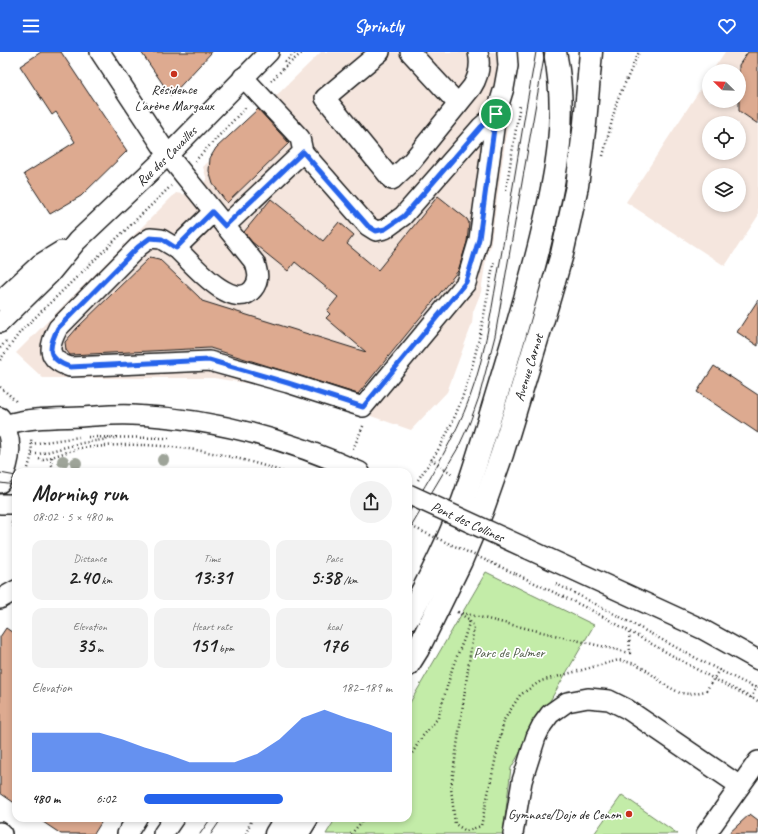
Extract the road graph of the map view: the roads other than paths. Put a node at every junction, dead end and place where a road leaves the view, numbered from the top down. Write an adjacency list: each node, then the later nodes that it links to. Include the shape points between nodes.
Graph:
1 (100, 52): 15 (street)
2 (269, 52): 11 (street, Rue des Cavailles)
3 (380, 52): 12 (street, via 325,98 392,180 412,161)
4 (410, 52): 12 (street)
5 (478, 52): 12 (street, via 480,63 477,78)
6 (507, 52): 13 (street, via 508,66)
7 (555, 52): 30 (main road, via 562,95 562,122 554,183 538,252 463,502 442,553)
8 (578, 52): 31 (main road, Avenue Carnot, via 573,122 564,185 531,322 472,506 426,606)
9 (591, 52): 32 (main road, Avenue Carnot, via 577,186 562,254 543,318 482,511 461,561)
10 (602, 52): 33 (main road, via 597,124 588,187 573,256 553,328 490,514 443,615)
11 (243, 77): 14 (street, via 300,138); 15 (street, Rue des Cavailles)
12 (458, 104)
13 (496, 114): 14 (street, via 481,127 404,216 385,229 376,231 368,226); 19 (street, via 479,239 466,282 363,407 209,360 70,367 54,358 51,352 52,341 58,328 138,247 150,238 162,239)
14 (303, 152): 17 (street)
15 (168, 155): 16 (street); 18 (street, Rue des Cavailles)
16 (212, 212): 17 (street); 19 (street)
17 (225, 226): 19 (street, via 255,263 259,274 252,290 245,295 237,296 213,285)
18 (77, 241): 20 (street, Rue des Cavailles, via 40,264); 21 (street, Rue des Cavailles, via 49,275)
19 (176, 248)
20 (0, 300)
21 (0, 323)
22 (3, 421): 23 (street, via 131,415 188,420 260,434); 24 (street, via 10,448 10,462)
23 (351, 468)
24 (0, 482)
25 (412, 496): 34 (street, Pont des Collines, bridge, via 702,629)
26 (0, 504): 27 (street)
27 (12, 504)
28 (12, 592): 29 (street)
29 (0, 599)
30 (412, 610)
31 (412, 647)
32 (412, 648)
33 (412, 649)
34 (758, 660)
35 (758, 761): 36 (street)
36 (740, 786): 47 (street, via 627,709 609,700 588,698 567,702 550,714 536,737 522,781); 48 (street)
37 (134, 822): 43 (street)
38 (171, 822): 44 (street)
39 (284, 822): 45 (main road)
40 (304, 822): 46 (main road)
41 (0, 832): 42 (street)
42 (2, 834)
43 (127, 834)
44 (163, 834)
45 (276, 834)
46 (297, 834)
47 (513, 834)
48 (706, 834)

